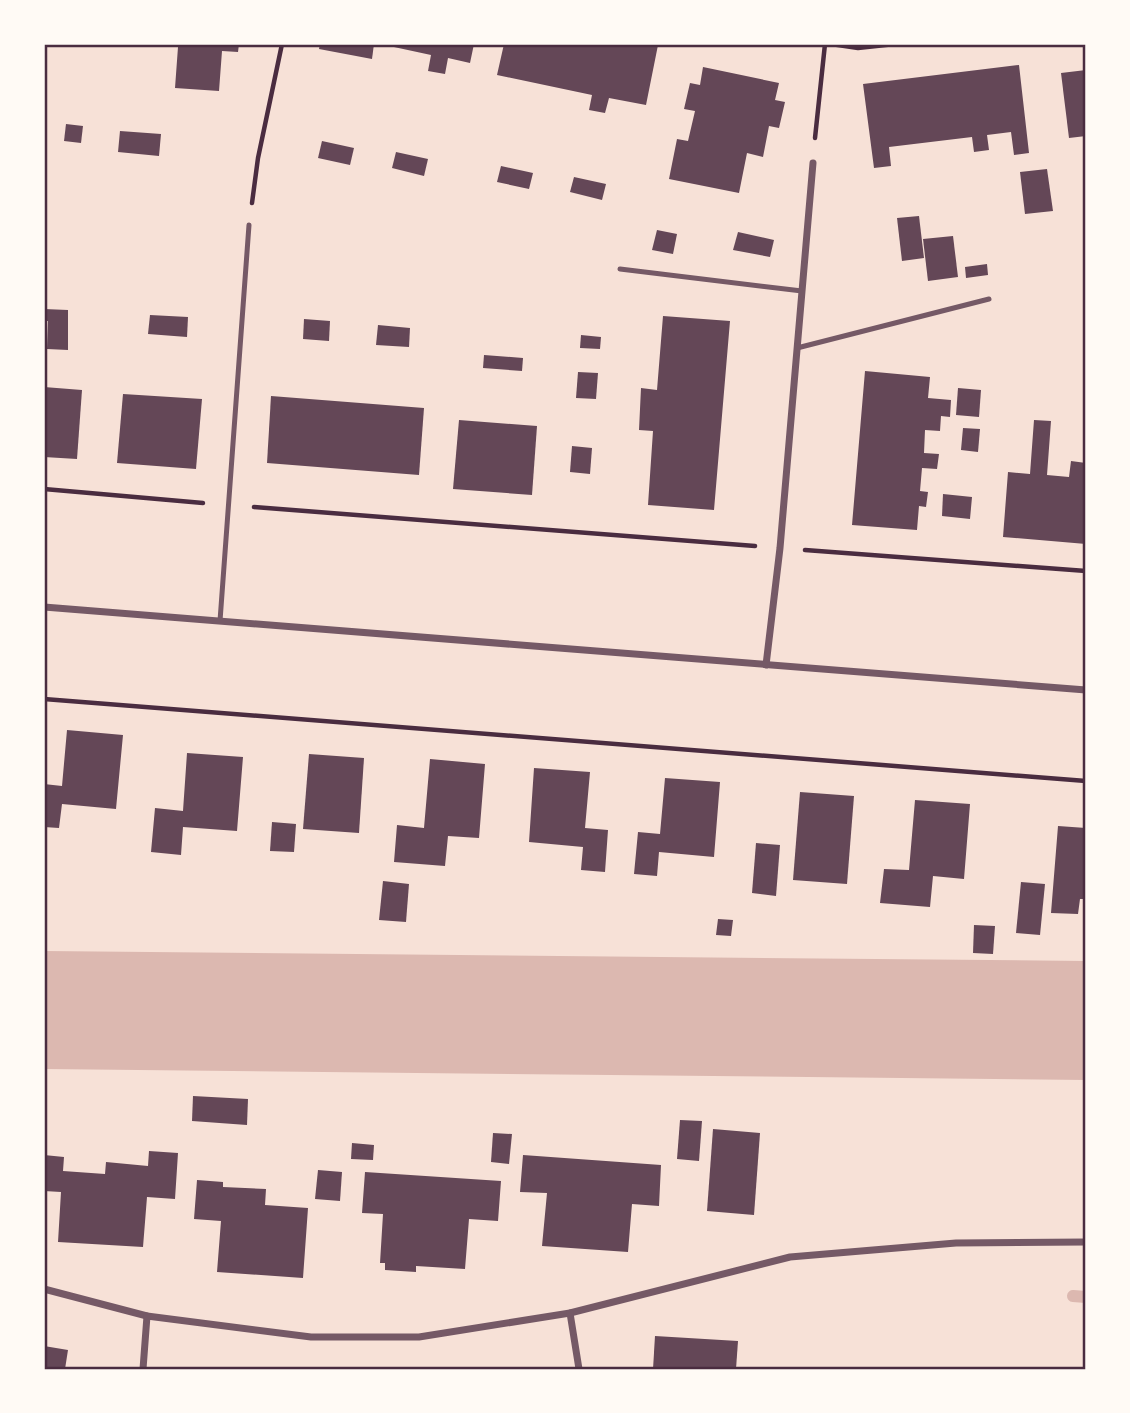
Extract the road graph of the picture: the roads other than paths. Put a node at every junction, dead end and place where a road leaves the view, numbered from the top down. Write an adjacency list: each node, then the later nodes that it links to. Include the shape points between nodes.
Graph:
1 (813, 163): 4 (street)
2 (249, 225): 8 (lane)
3 (620, 269): 4 (lane)
4 (802, 291): 6 (street)
5 (989, 299): 6 (lane)
6 (797, 348): 9 (street)
7 (44, 607): 8 (street)
8 (220, 621): 9 (street)
9 (766, 665): 10 (street)
10 (1086, 690)
11 (1086, 1242): 13 (street, via 956,1243 790,1257)
12 (44, 1289): 14 (street)
13 (570, 1313): 14 (street, via 419,1337 311,1337); 16 (street)
14 (147, 1316): 15 (street)
15 (143, 1369)
16 (579, 1369)

